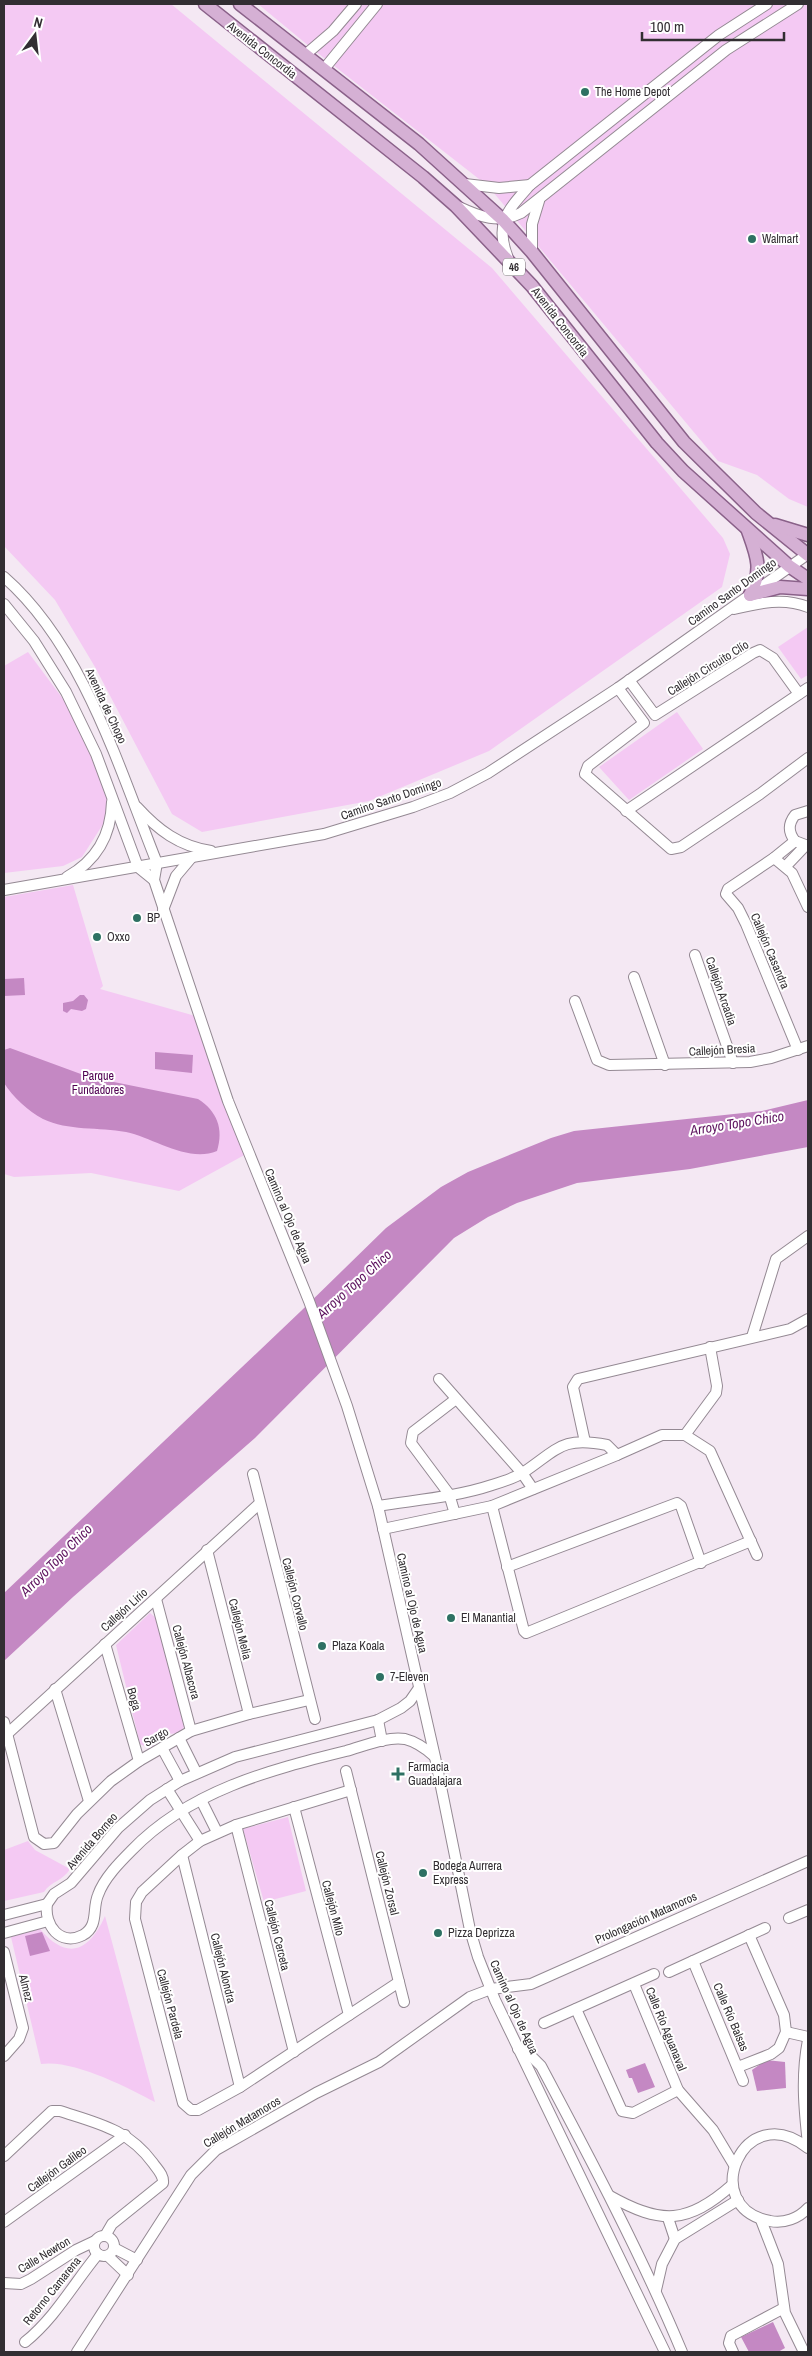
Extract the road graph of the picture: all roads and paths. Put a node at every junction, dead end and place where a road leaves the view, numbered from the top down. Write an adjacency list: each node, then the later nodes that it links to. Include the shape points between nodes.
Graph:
1 (205, 4): 12 (main road, Avenida Concordia / 46)
2 (240, 4): 7 (main road, Avenida Concordia / 46)
3 (356, 4): 7 (street, via 333,31)
4 (377, 4): 8 (street)
5 (767, 4): 10 (street, via 719,35)
6 (798, 4): 11 (street, via 726,50)
7 (305, 55): 8 (main road, Avenida Concordia / 46)
8 (324, 69): 9 (main road, Avenida Concordia / 46)
9 (465, 184): 10 (street, via 499,188); 13 (main road, Avenida Concordia / 46)
10 (530, 185): 13 (street)
11 (539, 201): 13 (street, via 522,214); 14 (street, via 532,224)
12 (456, 206): 13 (street, via 479,216); 15 (main road, Avenida Concordia / 46)
13 (503, 220): 14 (main road, Avenida Concordia / 46); 15 (street, via 503,246)
14 (532, 252): 17 (main road, Avenida Concordia / 46, via 668,423 703,462)
15 (509, 261): 16 (main road, Avenida Concordia / 46, via 656,443)
16 (731, 514): 18 (main road, Avenida Concordia / 46); 20 (main road)
17 (760, 516): 19 (main road); 20 (main road, Avenida Concordia / 46)
18 (747, 528): 20 (main road, Avenida Concordia / 46); 24 (main road, via 758,566 757,582)
19 (808, 536)
20 (803, 559): 22 (main road, Avenida Concordia / 46); 24 (street, Camino Santo Domingo)
21 (4, 577): 34 (street, Avenida de Chopo, via 24,595 81,680)
22 (808, 580)
23 (808, 589): 24 (main road, via 780,587)
24 (750, 595): 27 (street, Camino Santo Domingo)
25 (4, 604): 33 (street, via 34,640 66,692 83,724)
26 (808, 607): 27 (street, via 775,601)
27 (726, 612): 28 (street, Camino Santo Domingo)
28 (629, 680): 29 (street, Camino Santo Domingo); 31 (street, Callejón Circuito Clío, via 655,715 760,650 774,658)
29 (618, 688): 36 (street, via 644,723 588,766 585,772); 40 (street, Camino Santo Domingo, via 496,768 450,793 324,834)
30 (808, 688): 31 (street)
31 (799, 694): 36 (street)
32 (808, 758): 36 (street, via 678,848 667,847)
33 (112, 796): 45 (street); 47 (street, via 110,822 103,843 86,863)
34 (132, 801): 40 (street, via 176,841); 43 (street, Avenida de Chopo)
35 (808, 804): 37 (street)
36 (626, 811)
37 (804, 812): 38 (street, via 789,825)
38 (795, 841): 39 (street); 42 (street)
39 (807, 846): 44 (street)
40 (221, 853): 41 (street, Camino Santo Domingo)
41 (192, 857): 43 (street, Camino Santo Domingo); 50 (street, via 176,876)
42 (774, 858): 44 (street); 55 (street, Callejón Casandra, via 728,889 726,894 746,924)
43 (157, 863): 45 (street, Camino Santo Domingo); 46 (street, Camino al Ojo de Agua)
44 (786, 866): 49 (street)
45 (138, 867): 46 (street); 47 (street, Camino Santo Domingo)
46 (154, 880): 50 (street, Camino al Ojo de Agua)
47 (57, 882): 48 (street, Camino Santo Domingo)
48 (4, 890)
49 (808, 907)
50 (163, 910): 72 (street, Camino al Ojo de Agua, via 228,1101 328,1352)
51 (695, 955): 56 (street, Callejón Arcadia)
52 (634, 977): 57 (street)
53 (575, 1001): 57 (street, Callejón Bresia, via 600,1062 609,1065)
54 (808, 1046): 55 (street, Callejón Bresia)
55 (798, 1050): 56 (street, Callejón Bresia, via 771,1058)
56 (733, 1063): 57 (street, Callejón Bresia)
57 (665, 1065)
58 (808, 1236): 60 (street, via 776,1259)
59 (808, 1319): 60 (street, via 790,1329)
60 (752, 1336): 61 (street)
61 (710, 1347): 64 (street, via 716,1393); 65 (street, via 578,1378 573,1387)
62 (439, 1379): 63 (street)
63 (456, 1399): 67 (street); 70 (street, via 413,1432 411,1438 411,1443)
64 (685, 1435): 66 (street, via 662,1435); 76 (street, via 710,1451)
65 (585, 1442): 66 (street, via 607,1445); 67 (street, via 562,1444)
66 (617, 1455): 69 (street)
67 (522, 1473): 69 (street); 70 (street, via 484,1488)
68 (252, 1474): 71 (street, Callejón Corvallo)
69 (533, 1489): 73 (street)
70 (449, 1494): 72 (street); 74 (street)
71 (259, 1504): 77 (street, Callejón Lirio); 85 (street, Callejón Corvallo)
72 (378, 1506): 75 (street, Camino al Ojo de Agua)
73 (492, 1506): 74 (street); 80 (street)
74 (456, 1514): 75 (street)
75 (383, 1529): 83 (street, Camino al Ojo de Agua)
76 (751, 1542): 78 (street); 79 (street)
77 (207, 1550): 81 (street, Callejón Lirio); 86 (street, Callejón Melia)
78 (757, 1555)
79 (701, 1563): 80 (street, via 681,1506 677,1503); 80 (street, via 530,1633 524,1631)
80 (508, 1567)
81 (156, 1598): 82 (street, Callejón Lirio); 90 (street, Callejón Albacora)
82 (106, 1644): 84 (street, Callejón Lirio); 96 (street, Boga)
83 (419, 1688): 88 (street, Avenida Borneo, via 410,1701); 95 (street, Camino al Ojo de Agua)
84 (56, 1690): 91 (street, Callejón Lirio); 102 (street)
85 (309, 1700): 86 (street, Sargo); 87 (street, Callejón Corvallo)
86 (249, 1714): 90 (street, Sargo)
87 (315, 1719)
88 (378, 1720): 93 (street); 98 (street, Avenida Borneo, via 235,1757)
89 (4, 1722): 91 (street)
90 (191, 1731): 92 (street, Sargo)
91 (6, 1735): 102 (street, Sargo, via 34,1837 44,1844 54,1843)
92 (178, 1738): 94 (street, Sargo); 98 (street)
93 (382, 1741): 95 (street, via 405,1739 422,1746); 103 (street, via 236,1782)
94 (162, 1748): 96 (street, Sargo); 99 (street)
95 (435, 1757): 125 (street, Camino al Ojo de Agua, via 470,1930)
96 (139, 1762): 102 (street, Sargo)
97 (346, 1771): 101 (street, Callejón Zorsal)
98 (196, 1772): 99 (street, Avenida Borneo)
99 (180, 1781): 100 (street, Avenida Borneo)
100 (168, 1788): 105 (street); 111 (street, Avenida Borneo, via 118,1828 71,1883 54,1894)
101 (351, 1790): 104 (street, Callejón Pardela); 123 (street, Callejón Zorsal)
102 (89, 1800)
103 (201, 1800): 105 (street); 107 (street)
104 (294, 1807): 106 (street, Callejón Pardela); 128 (street, Callejón Milo)
105 (181, 1812): 108 (street); 115 (street, via 144,1839 110,1876 99,1891 93,1924 86,1933 68,1938 55,1933)
106 (236, 1825): 107 (street, Callejón Pardela); 133 (street, Callejón Cerceta)
107 (217, 1832): 108 (street, Callejón Pardela)
108 (200, 1841): 109 (street, Callejón Pardela)
109 (182, 1855): 137 (street, Callejón Alondra); 137 (street, Callejón Pardela, via 138,1897 135,1919 183,2103 191,2110 198,2110)
110 (808, 1861): 125 (street, Prolongación Matamoros, via 531,1984)
111 (47, 1904): 113 (street); 115 (street)
112 (808, 1910): 114 (street)
113 (4, 1915)
114 (789, 1918)
115 (48, 1921): 117 (street)
116 (765, 1928): 118 (street, Calle Río Aguanaval)
117 (4, 1933)
118 (750, 1935): 120 (street, Calle Río Aguanaval); 130 (street, via 784,2015)
119 (4, 1952): 134 (street, Almez, via 23,2030)
120 (693, 1961): 121 (street, Calle Río Aguanaval); 135 (street, Calle Río Balsas)
121 (669, 1972)
122 (654, 1974): 124 (street, Calle Río Aguanaval)
123 (399, 1982): 126 (street, Callejón Zorsal); 128 (street, Callejón Pardela)
124 (634, 1984): 127 (street, Calle Río Aguanaval); 138 (street, Calle Río Aguanaval)
125 (491, 1989): 132 (street, Camino al Ojo de Agua); 155 (street, Callejón Matamoros, via 470,1996 379,2062 324,2088 216,2150 191,2175)
126 (404, 2002)
127 (576, 2009): 129 (street, Calle Río Aguanaval); 138 (street, Calle Río Aguanaval, via 622,2111 633,2113)
128 (349, 2015): 133 (street, Callejón Pardela)
129 (544, 2023)
130 (786, 2032): 131 (street); 135 (street, Calle Río Balsas, via 779,2048 771,2054)
131 (808, 2039): 140 (street, via 802,2075)
132 (518, 2048): 145 (street, via 542,2066); 162 (street, Camino al Ojo de Agua)
133 (294, 2052): 137 (street, Callejón Pardela)
134 (4, 2056)
135 (738, 2067): 136 (street)
136 (743, 2081)
137 (240, 2087)
138 (678, 2090): 143 (street, via 713,2130)
139 (125, 2136): 142 (street, via 106,2125 52,2111); 150 (street, Callejón Galileo); 151 (street, via 144,2150 163,2180 160,2186 112,2224)
140 (808, 2144)
141 (808, 2148): 143 (street, via 786,2135 773,2134 760,2137 744,2148)
142 (4, 2156)
143 (734, 2165): 144 (street)
144 (732, 2185): 146 (street); 148 (street, via 702,2208)
145 (610, 2196): 148 (street, via 641,2212); 158 (street)
146 (738, 2200): 149 (street); 152 (street)
147 (808, 2208): 149 (street, via 791,2220)
148 (668, 2218): 152 (street)
149 (761, 2220): 159 (street, via 778,2264)
150 (4, 2222)
151 (105, 2236): 153 (street, Calle Newton); 154 (street, via 112,2240)
152 (675, 2239): 158 (street, via 662,2264)
153 (96, 2241): 154 (street, via 94,2248); 157 (street, Calle Newton, via 21,2284)
154 (107, 2253): 155 (street); 156 (street); 160 (street, Retorno Camarena, via 74,2284 50,2317)
155 (137, 2260): 156 (street, Callejón Matamoros)
156 (128, 2275): 161 (street, Callejón Matamoros)
157 (4, 2283)
158 (656, 2290): 163 (street)
159 (784, 2308): 164 (street, via 731,2336 729,2343); 165 (street)
160 (25, 2342)
161 (77, 2352)
162 (665, 2352)
163 (682, 2352)
164 (733, 2352)
165 (804, 2352)

